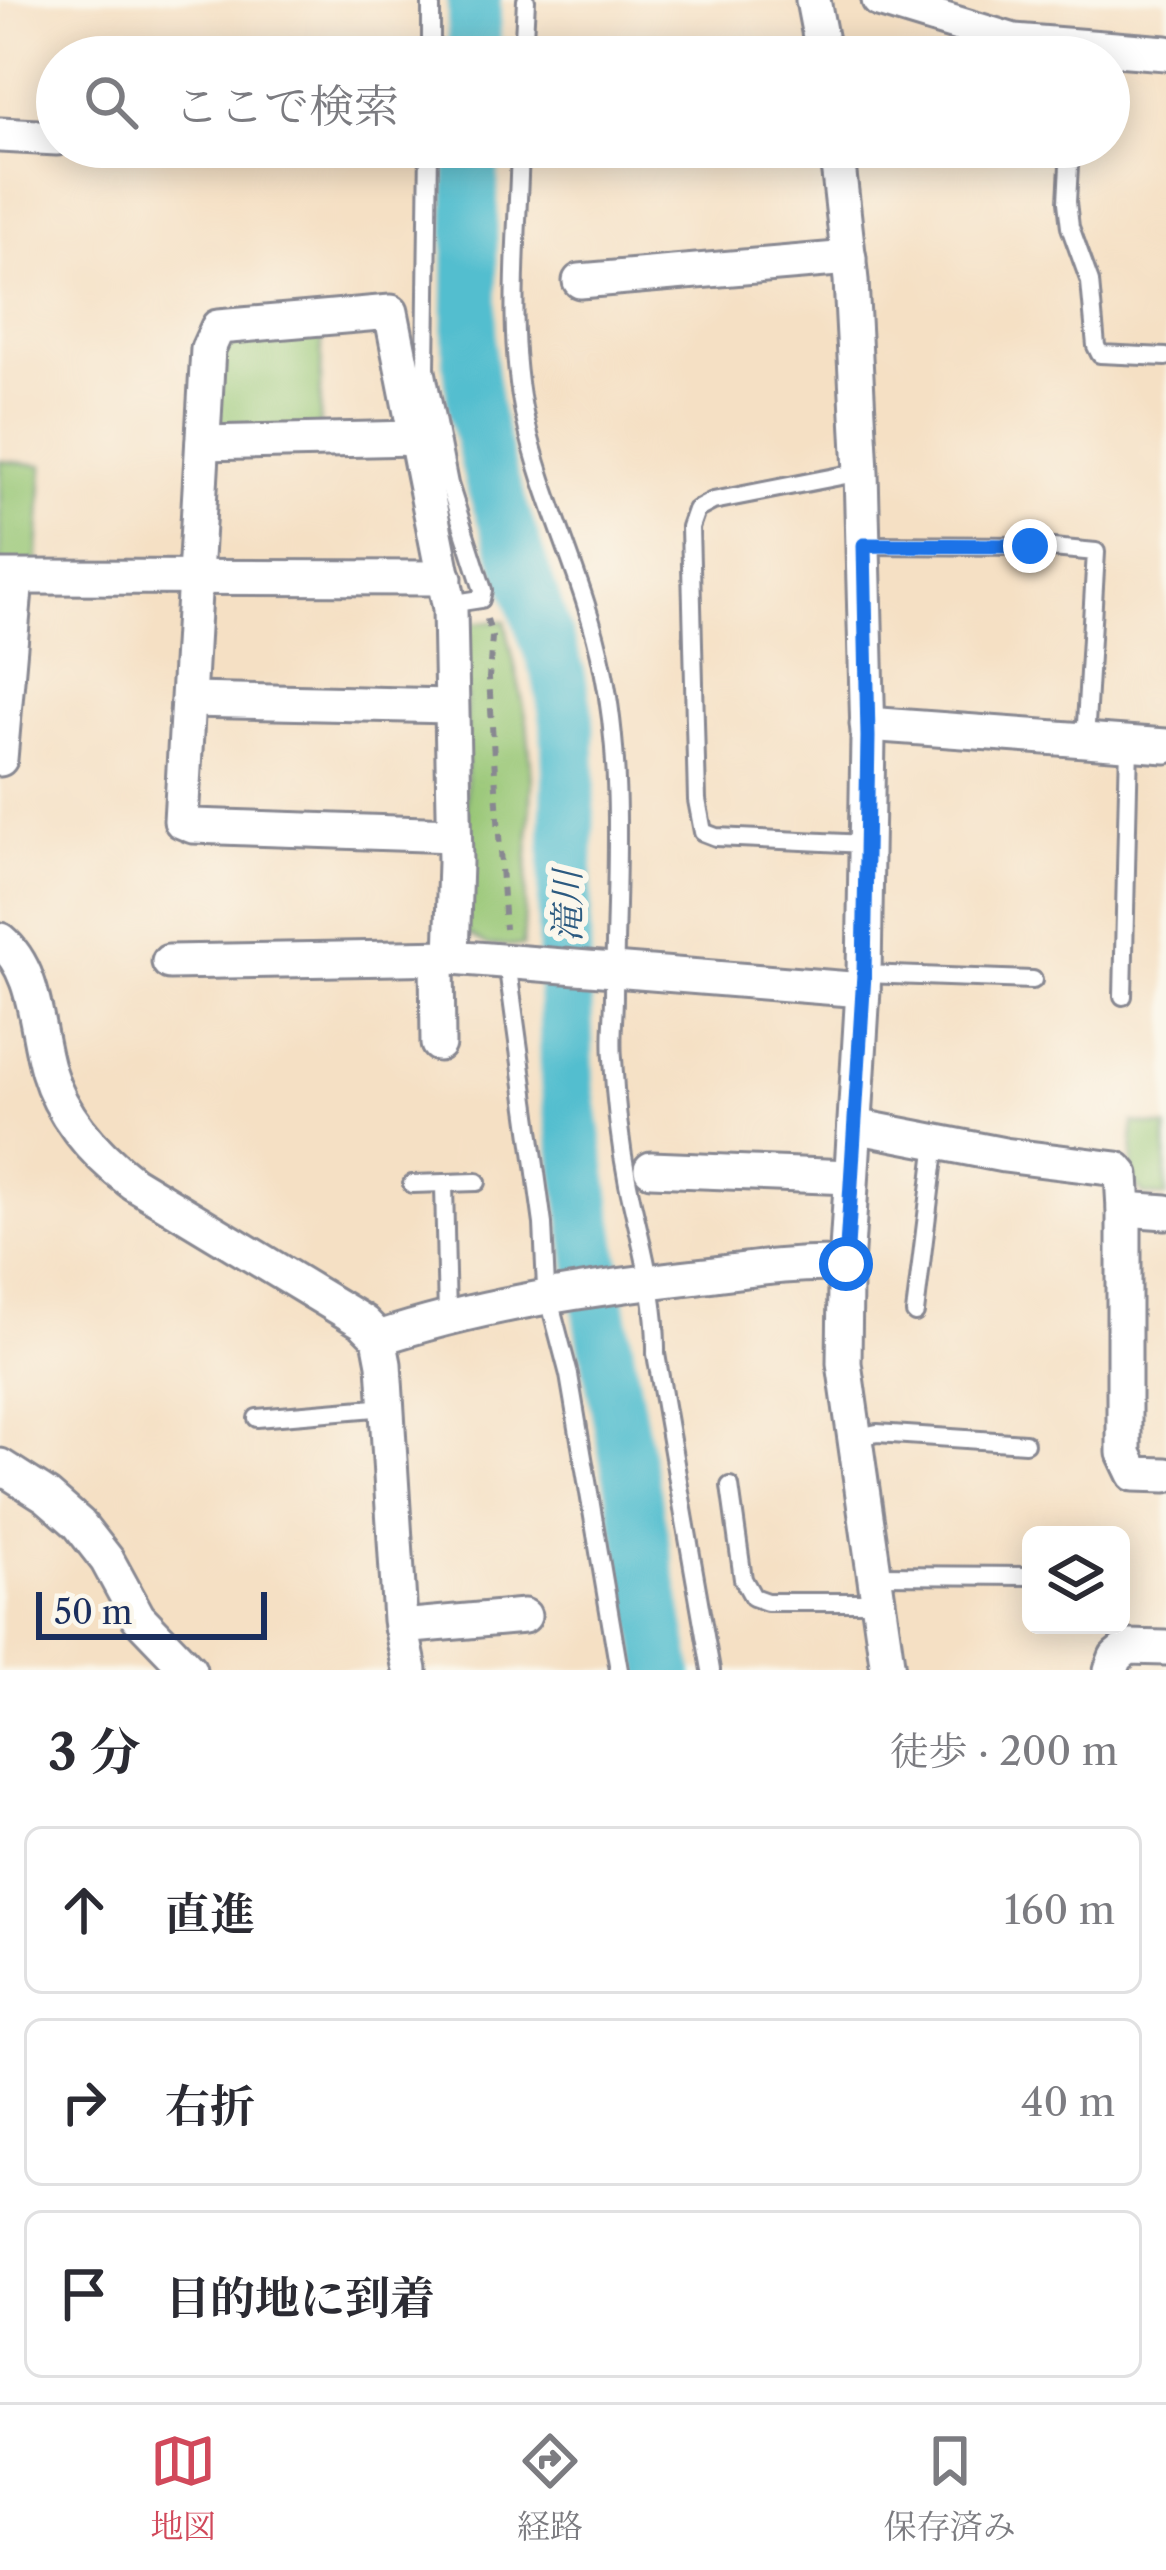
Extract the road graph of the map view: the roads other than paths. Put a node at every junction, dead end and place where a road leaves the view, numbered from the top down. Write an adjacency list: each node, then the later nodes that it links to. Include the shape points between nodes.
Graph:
1 (431, 0): 5 (lane)
2 (526, 0): 6 (lane)
3 (813, 0): 7 (street)
4 (879, 0): 8 (street)
5 (430, 36)
6 (524, 36)
7 (820, 36)
8 (994, 36)
9 (1130, 52): 10 (street)
10 (1166, 52)
11 (0, 135): 12 (street)
12 (36, 137)
13 (429, 168): 26 (lane, via 426,368 481,579)
14 (520, 168): 40 (lane, via 519,385 603,668 614,757)
15 (838, 168): 17 (street)
16 (1069, 168): 19 (lane, via 1070,227 1090,282 1100,354)
17 (849, 257): 18 (street); 22 (street)
18 (580, 280)
19 (1166, 357)
20 (415, 438): 21 (street); 21 (street, via 391,312 218,327 208,349); 26 (street)
21 (203, 443): 24 (street)
22 (862, 472): 23 (street); 35 (lane, via 712,502 695,510 690,527 703,832)
23 (864, 545): 29 (street); 30 (lane, via 1096,552)
24 (196, 574): 25 (street); 26 (street); 27 (street)
25 (8, 578): 33 (street)
26 (458, 594): 28 (street)
27 (190, 700): 28 (street); 34 (street, via 181,821)
28 (451, 706): 34 (street)
29 (867, 724): 30 (street); 35 (street)
30 (1085, 741): 31 (street)
31 (1129, 744): 32 (street); 43 (lane)
32 (1166, 746)
33 (0, 759)
34 (454, 835): 37 (street)
35 (866, 844): 42 (street)
36 (0, 940): 59 (street, via 23,970 58,1095 106,1163)
37 (444, 957): 38 (street); 39 (street); 44 (street)
38 (169, 962)
39 (514, 963): 40 (street); 56 (lane)
40 (609, 969): 42 (street); 55 (lane, via 617,1116)
41 (1034, 980): 42 (lane)
42 (863, 982): 45 (street)
43 (1123, 995)
44 (438, 1044)
45 (855, 1126): 46 (street); 48 (street)
46 (935, 1142): 52 (street, via 1112,1165 1122,1175); 57 (lane)
47 (651, 1169): 48 (street)
48 (851, 1177): 54 (street)
49 (477, 1182): 51 (lane)
50 (412, 1184): 51 (lane)
51 (444, 1185): 58 (lane)
52 (1124, 1209): 53 (street); 65 (street, via 1124,1453 1134,1474)
53 (1166, 1212)
54 (846, 1264): 55 (street); 62 (street, via 844,1363)
55 (646, 1282): 56 (street); 75 (lane)
56 (553, 1298): 58 (street); 74 (lane)
57 (915, 1313)
58 (447, 1318): 59 (street)
59 (379, 1338): 60 (street)
60 (387, 1407): 61 (lane); 70 (street)
61 (257, 1418)
62 (855, 1438): 63 (lane); 68 (street)
63 (1025, 1443)
64 (0, 1466): 72 (street, via 79,1524 138,1617)
65 (1166, 1475)
66 (730, 1486): 68 (lane, via 743,1579 753,1597)
67 (1022, 1577): 68 (lane)
68 (878, 1588): 76 (street)
69 (524, 1616): 70 (street)
70 (401, 1627): 73 (street)
71 (1166, 1648): 77 (street, via 1128,1647)
72 (189, 1670)
73 (410, 1670)
74 (620, 1670)
75 (711, 1670)
76 (887, 1670)
77 (1111, 1670)

